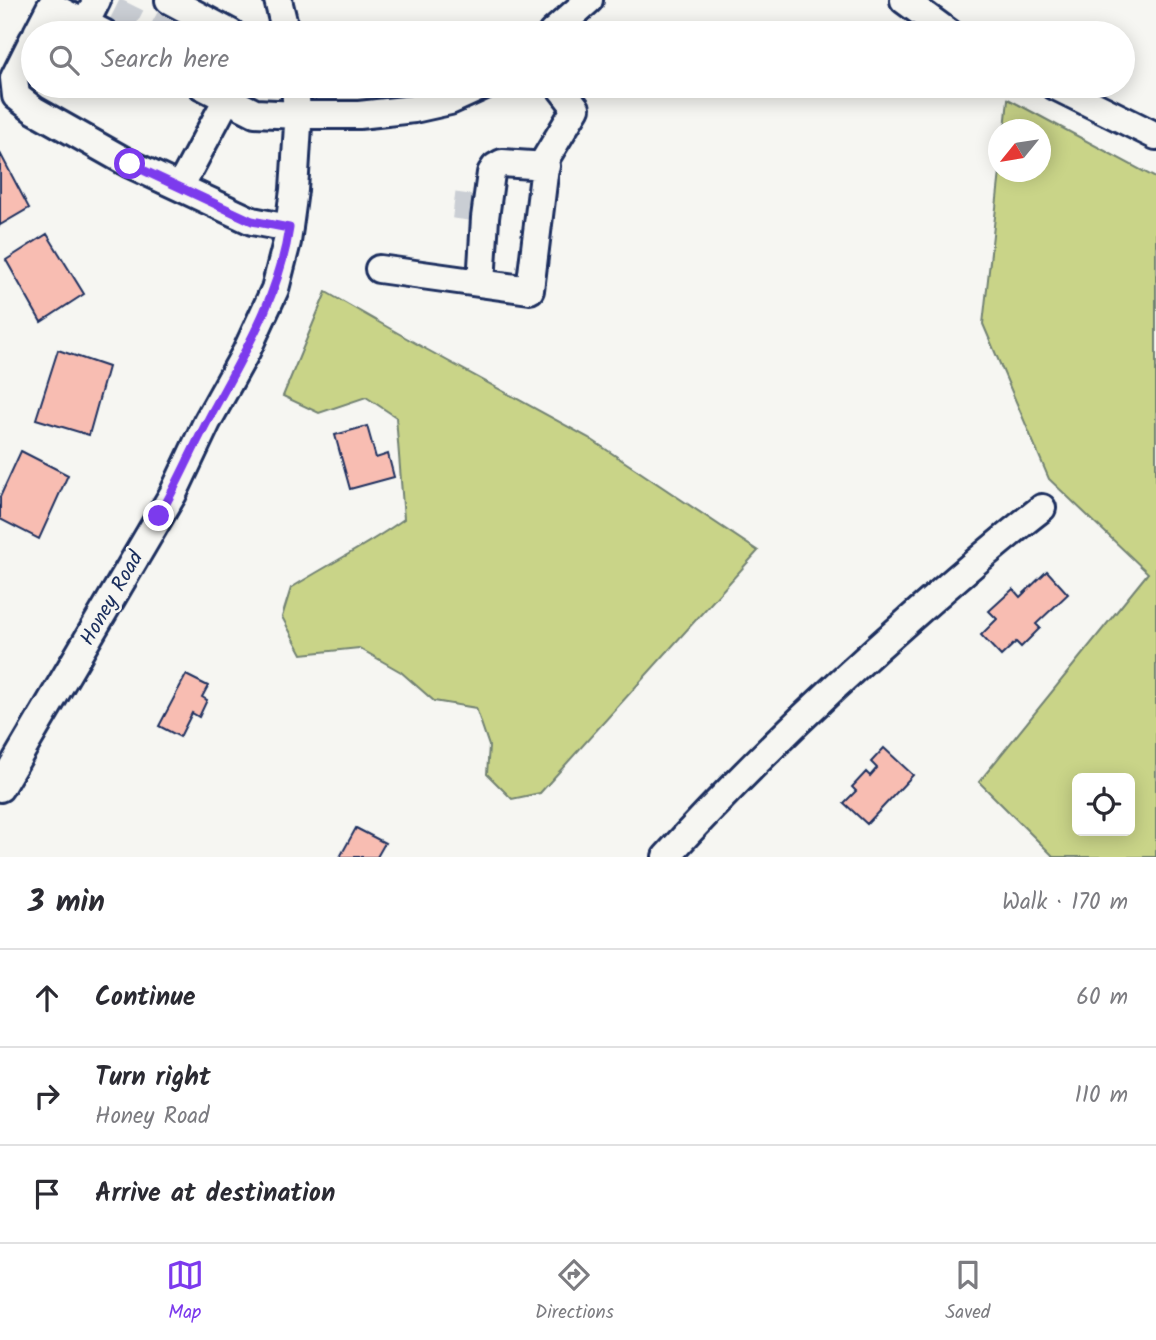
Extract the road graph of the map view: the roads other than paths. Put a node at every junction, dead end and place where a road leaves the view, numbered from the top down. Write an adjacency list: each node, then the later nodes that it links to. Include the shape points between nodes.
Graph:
1 (97, 0): 8 (street)
2 (278, 0): 10 (street)
3 (589, 0): 11 (street)
4 (904, 0): 12 (street)
5 (173, 6): 9 (street)
6 (43, 21): 7 (street, via 51,6)
7 (87, 21)
8 (104, 21)
9 (202, 21)
10 (283, 21)
11 (565, 21)
12 (931, 21)
13 (21, 64): 24 (street, via 14,78 16,96 34,110)
14 (225, 98): 24 (street)
15 (235, 98): 20 (street, via 255,114)
16 (296, 98): 20 (street, Honey Road)
17 (457, 98): 20 (street, via 359,115)
18 (568, 98): 22 (street, via 576,108)
19 (1079, 98): 21 (street)
20 (298, 115): 27 (street, Honey Road)
21 (1156, 136)
22 (545, 166): 23 (street, via 502,163); 30 (street, via 530,290)
23 (491, 173): 25 (street); 28 (street)
24 (180, 187): 27 (street, via 252,221)
25 (469, 189)
26 (465, 220): 28 (street)
27 (289, 228): 32 (street, Honey Road, via 275,289 173,494)
28 (483, 251): 30 (street)
29 (379, 269): 30 (street)
30 (481, 283)
31 (1042, 508): 33 (street, via 856,667 719,799)
32 (0, 788)
33 (666, 857)

